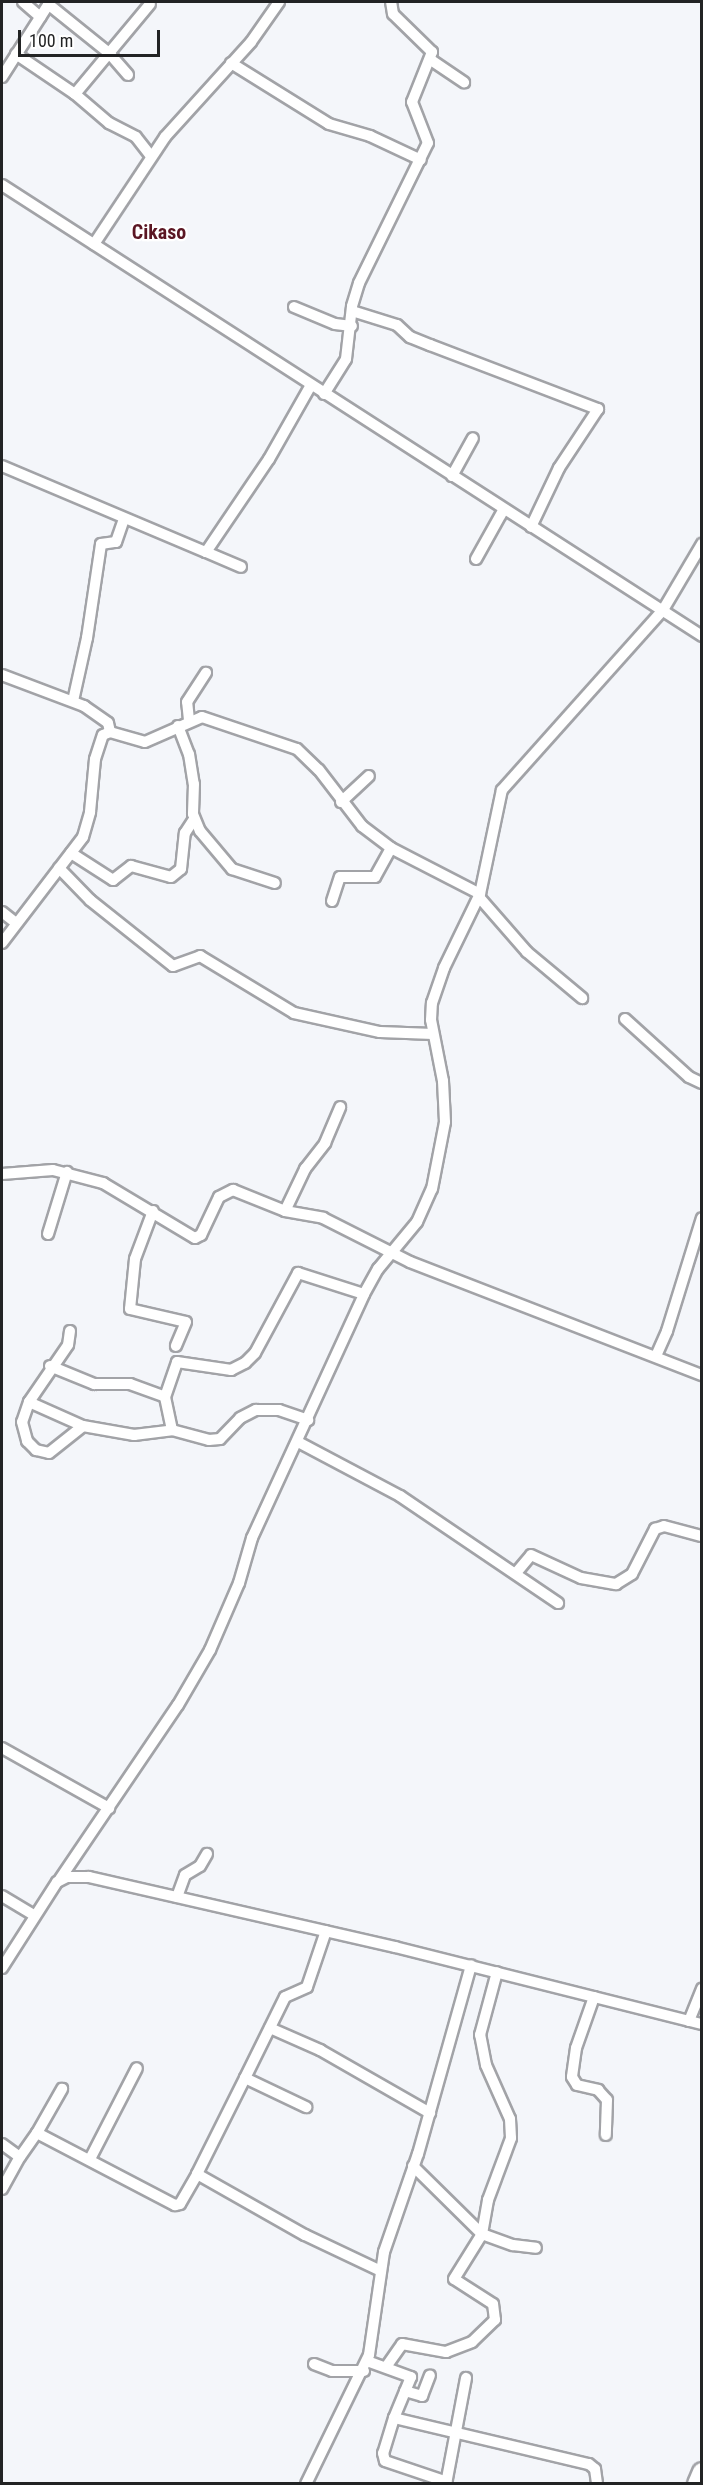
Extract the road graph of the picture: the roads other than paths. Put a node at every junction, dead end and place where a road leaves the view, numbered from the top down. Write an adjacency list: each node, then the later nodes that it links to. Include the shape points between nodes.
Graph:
1 (23, 2): 6 (street)
2 (279, 2): 10 (street)
3 (391, 2): 9 (street, via 391,11 432,52)
4 (49, 3): 6 (street); 7 (street)
5 (150, 4): 7 (street)
6 (40, 17): 8 (street)
7 (109, 53): 11 (street); 14 (street)
8 (16, 54): 12 (street); 14 (street)
9 (431, 60): 13 (street); 16 (street, via 412,102 428,142)
10 (231, 63): 15 (street); 16 (street, via 329,124 370,136)
11 (128, 75)
12 (2, 77)
13 (464, 82)
14 (75, 94): 15 (street, via 92,111 136,137)
15 (151, 156): 18 (street)
16 (421, 160): 20 (street, via 360,283)
17 (2, 185): 18 (street)
18 (94, 244): 22 (street)
19 (294, 307): 21 (street, via 335,324)
20 (352, 311): 21 (street); 29 (street, via 397,325 410,337 598,409 560,468)
21 (352, 326): 23 (street, via 346,358)
22 (310, 385): 23 (street); 31 (street, via 268,459)
23 (324, 394): 26 (street)
24 (473, 438): 26 (street)
25 (2, 466): 28 (street)
26 (452, 476): 27 (street)
27 (504, 509): 29 (street); 32 (street)
28 (124, 519): 31 (street); 38 (street, via 116,542 101,544)
29 (531, 527): 34 (street)
30 (702, 544): 34 (street)
31 (206, 552): 33 (street)
32 (476, 559)
33 (241, 567)
34 (663, 610): 35 (street); 49 (street, via 501,790)
35 (702, 636)
36 (206, 672): 39 (street, via 187,702)
37 (2, 675): 38 (street)
38 (73, 701): 41 (street, via 108,723)
39 (189, 720): 40 (street); 43 (street, via 211,717 257,737 286,743 314,764)
40 (178, 726): 41 (street, via 145,742); 44 (street, via 189,754)
41 (110, 732): 46 (street, via 98,742 88,825)
42 (369, 776): 43 (street)
43 (341, 802): 45 (street, via 362,826)
44 (194, 819): 46 (street, via 185,833 181,868 171,877 131,866 113,880); 48 (street, via 232,868)
45 (391, 848): 49 (street); 50 (street, via 375,877 340,877)
46 (71, 853): 47 (street)
47 (59, 868): 52 (street); 56 (street, via 90,900 173,966 200,956 294,1013 380,1032)
48 (275, 883)
49 (479, 896): 54 (street, via 528,952); 56 (street, via 437,985 432,1003)
50 (332, 901)
51 (2, 912): 52 (street)
52 (15, 922): 53 (street)
53 (2, 943)
54 (582, 998)
55 (625, 1019): 57 (street, via 688,1077)
56 (433, 1034): 65 (street, via 443,1082 445,1122 440,1160 420,1216)
57 (702, 1083)
58 (340, 1107): 62 (street, via 325,1143 305,1169)
59 (67, 1172): 60 (street); 61 (street, via 114,1188); 64 (street)
60 (2, 1174)
61 (153, 1211): 62 (street, via 195,1238 201,1235 219,1197 229,1189); 68 (street, via 135,1259 130,1309 186,1322)
62 (285, 1211): 65 (street, via 323,1218)
63 (702, 1218): 69 (street)
64 (48, 1234)
65 (390, 1253): 66 (street); 69 (street)
66 (364, 1294): 72 (street, via 298,1273 255,1353 245,1363 231,1370 177,1362); 74 (street)
67 (70, 1330): 70 (street, via 68,1345)
68 (176, 1346)
69 (656, 1356): 71 (street)
70 (50, 1366): 72 (street, via 99,1385 130,1384); 73 (street)
71 (702, 1375)
72 (165, 1397): 76 (street)
73 (28, 1402): 75 (street); 75 (street, via 23,1428 30,1446 42,1452 56,1450)
74 (308, 1420): 76 (street, via 279,1410 256,1410 240,1418 220,1439 209,1440); 77 (street)
75 (83, 1426): 76 (street, via 134,1435)
76 (172, 1430)
77 (298, 1442): 79 (street, via 400,1496); 82 (street, via 252,1538 239,1583 210,1650)
78 (702, 1536): 79 (street, via 664,1527 655,1529 632,1574 616,1584 581,1578 531,1555)
79 (516, 1573): 80 (street)
80 (558, 1603)
81 (2, 1748): 82 (street)
82 (109, 1809): 84 (street)
83 (207, 1854): 86 (street, via 200,1866 185,1875)
84 (60, 1879): 86 (street, via 88,1877); 87 (street)
85 (2, 1896): 87 (street)
86 (177, 1897): 88 (street)
87 (34, 1916): 90 (street)
88 (326, 1931): 89 (street); 96 (street, via 307,1987 288,1993)
89 (471, 1965): 91 (street); 101 (street)
90 (2, 1968)
91 (497, 1972): 93 (street); 110 (street, via 480,2035 486,2065 512,2132 488,2200)
92 (702, 1989): 94 (street)
93 (594, 1997): 94 (street); 103 (street, via 576,2048 572,2077 577,2085 598,2090 607,2100)
94 (689, 2021): 95 (street)
95 (702, 2024)
96 (270, 2028): 98 (street); 101 (street, via 320,2050)
97 (137, 2068): 106 (street)
98 (245, 2078): 100 (street); 108 (street)
99 (62, 2089): 102 (street)
100 (306, 2107)
101 (430, 2113): 107 (street)
102 (37, 2133): 105 (street); 106 (street)
103 (606, 2135)
104 (2, 2144): 105 (street)
105 (20, 2157): 109 (street)
106 (90, 2159): 108 (street, via 175,2205 180,2204)
107 (413, 2166): 110 (street); 112 (street, via 395,2214)
108 (197, 2174): 112 (street, via 305,2235)
109 (2, 2189)
110 (482, 2234): 111 (street, via 513,2246); 115 (street, via 454,2279 493,2304 496,2310 490,2327 472,2342 446,2352 402,2344)
111 (536, 2248)
112 (381, 2271): 114 (street, via 375,2336)
113 (314, 2364): 114 (street, via 337,2371)
114 (365, 2366): 115 (street); 123 (street)
115 (386, 2367): 118 (street, via 411,2377)
116 (430, 2375): 118 (street, via 422,2396)
117 (465, 2378): 120 (street)
118 (405, 2391): 119 (street)
119 (394, 2418): 120 (street); 122 (street, via 383,2453 385,2461)
120 (455, 2433): 122 (street); 124 (street, via 589,2464 595,2469)
121 (702, 2472): 125 (highway)
122 (446, 2483)
123 (306, 2484)
124 (597, 2484)
125 (697, 2484)

